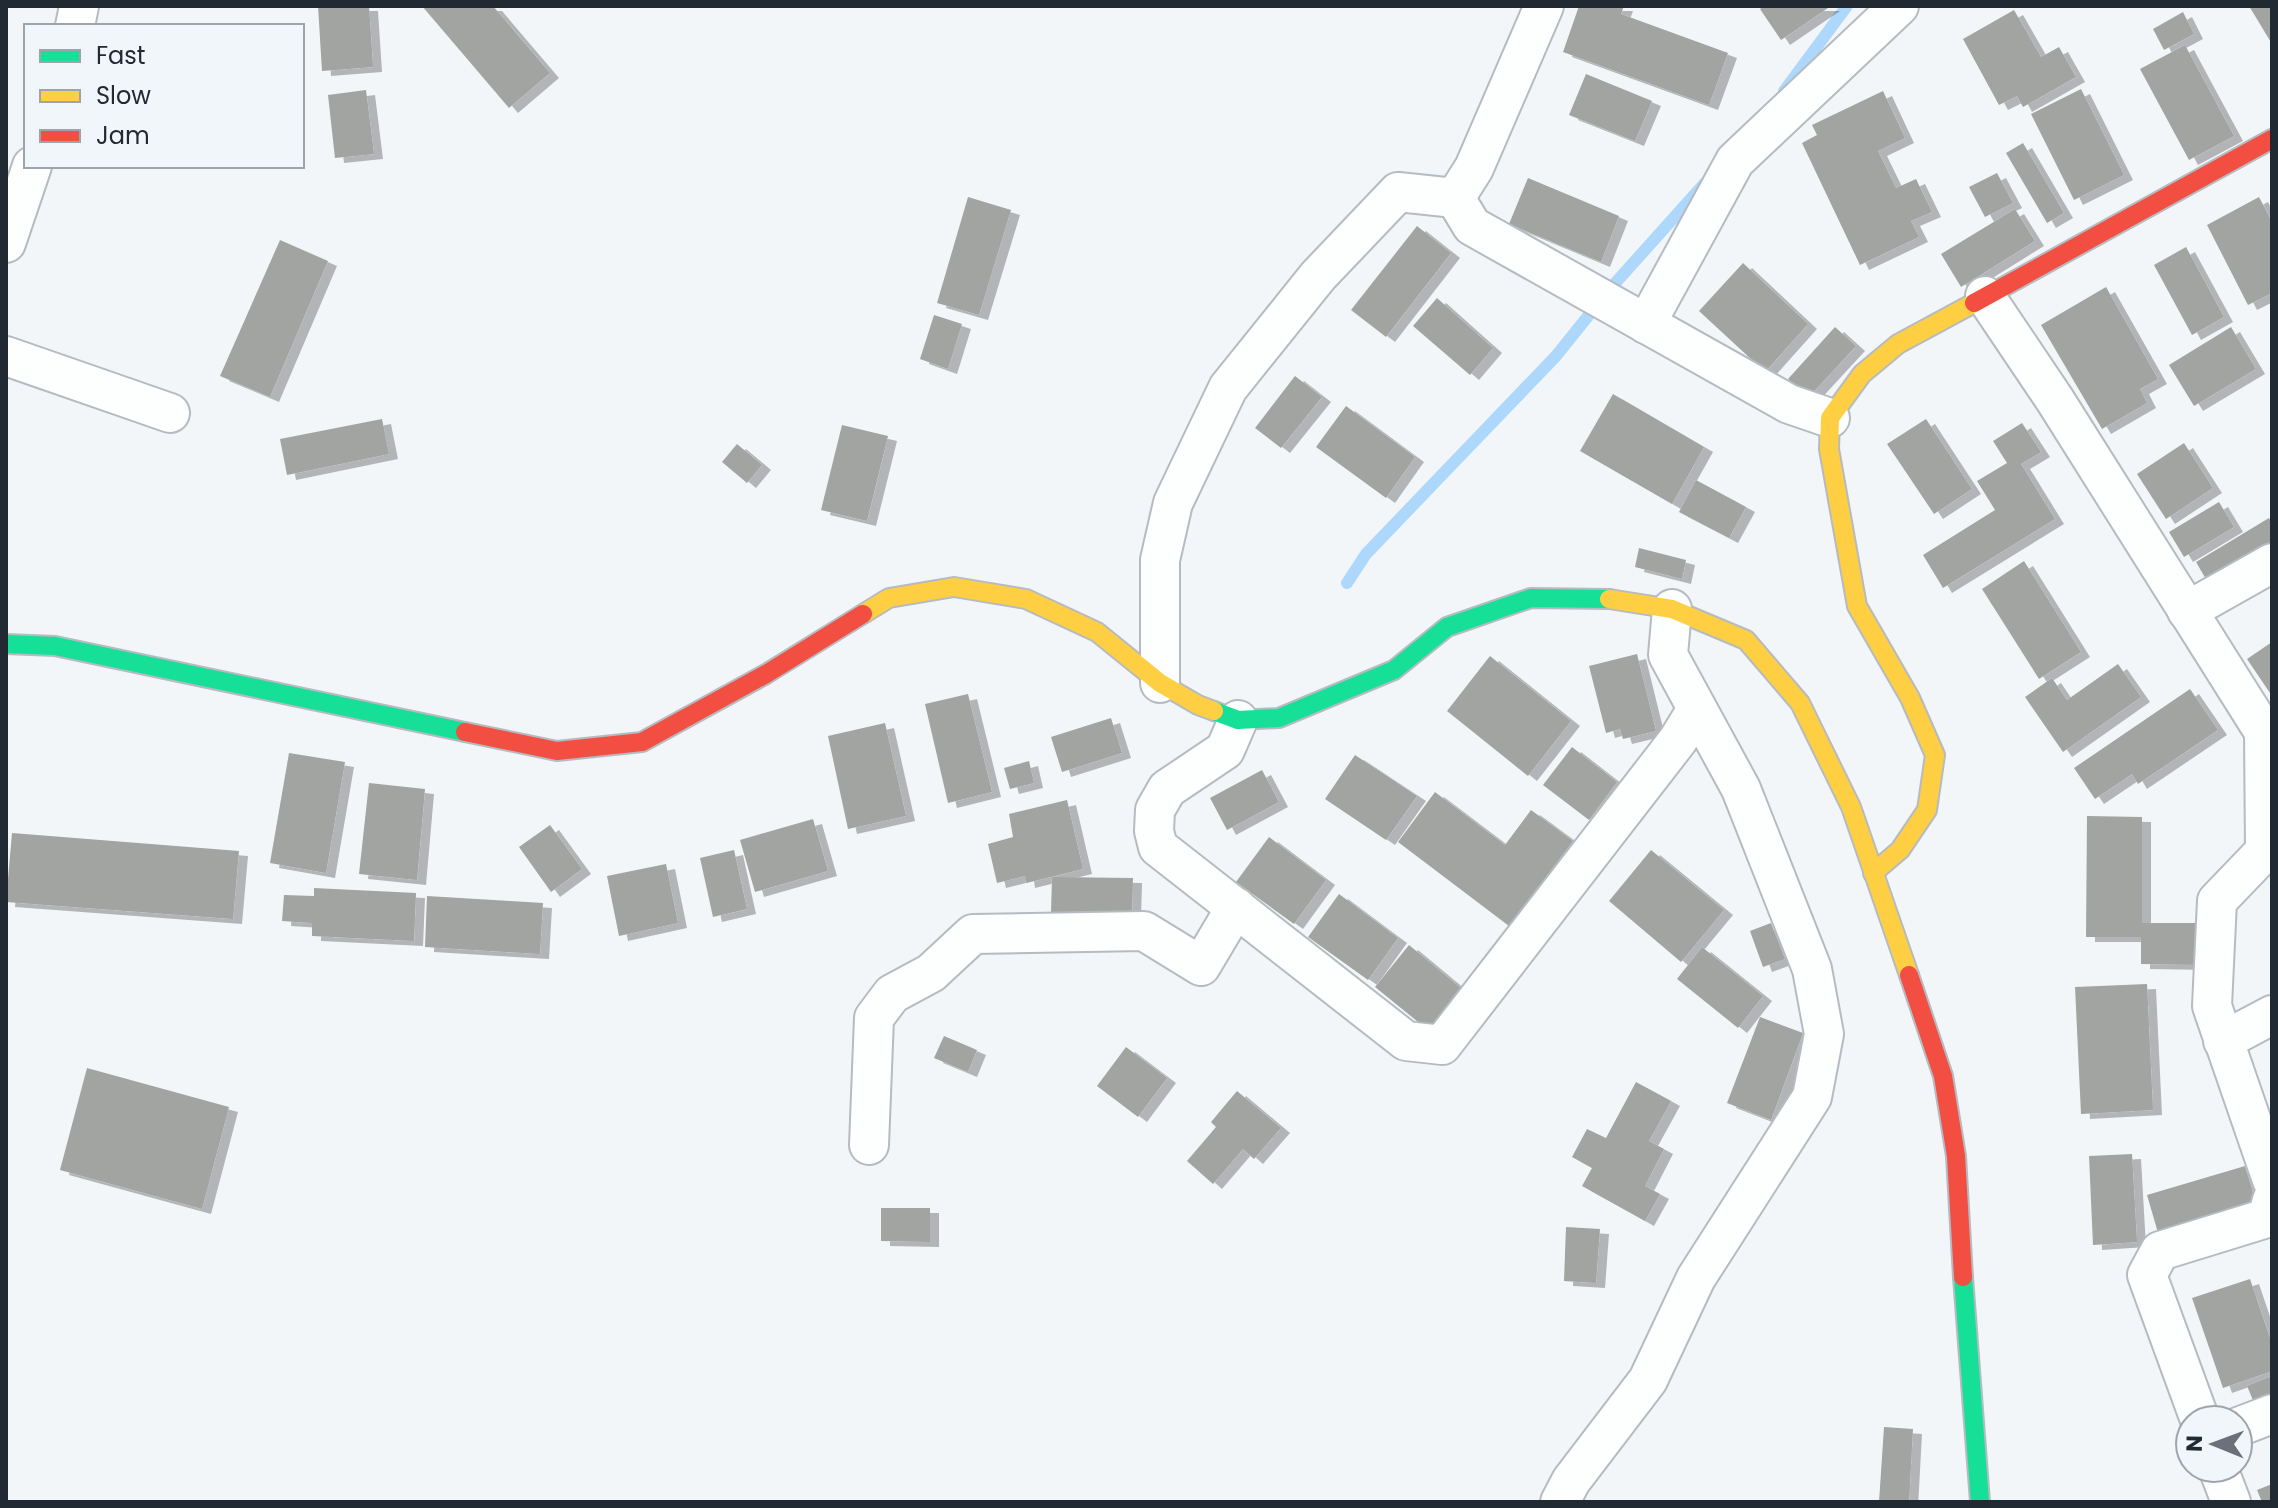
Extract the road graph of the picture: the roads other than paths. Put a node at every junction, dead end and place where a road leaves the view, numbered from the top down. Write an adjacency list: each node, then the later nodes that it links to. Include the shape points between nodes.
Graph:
1 (1544, 6): 5 (street, via 1474,168)
2 (1899, 6): 8 (street, via 1735,161)
3 (2272, 139): 7 (street)
4 (31, 168): 6 (street)
5 (1455, 198): 8 (street, via 1472,226); 16 (street, via 1398,192 1318,276 1228,388 1173,503 1160,560)
6 (6, 243)
7 (1985, 296): 11 (street, via 1898,344 1862,374); 14 (street)
8 (1646, 324): 11 (street, via 1789,404)
9 (6, 356): 10 (street)
10 (170, 413)
11 (1830, 418): 19 (street, via 1829,449 1857,606 1910,698 1935,755 1927,810 1900,850)
12 (2272, 563): 14 (street)
13 (1672, 609): 17 (street, via 1668,655); 18 (street, via 1612,599 1531,598 1447,627 1394,670 1337,694 1279,718); 19 (street, via 1746,640 1800,703 1851,807)
14 (2187, 611): 22 (street, via 2264,732 2265,851 2217,901 2212,1006)
15 (6, 644): 16 (street, via 55,646 557,751 642,742 889,598 954,587 1026,599 1097,632)
16 (1160, 683): 18 (street)
17 (1697, 709): 20 (street, via 1442,1045 1406,1041); 27 (street, via 1741,789 1812,969 1824,1034 1812,1097 1696,1278 1648,1380)
18 (1238, 720): 20 (street, via 1225,750 1167,789 1155,810 1154,831 1158,847)
19 (1873, 873): 28 (street, via 1943,1076 1956,1156)
20 (1236, 907): 23 (street, via 1201,966 1144,931 973,934 931,973 892,994 874,1018)
21 (2272, 1015): 22 (street)
22 (2223, 1041): 24 (street)
23 (869, 1145)
24 (2272, 1180)
25 (2272, 1200): 26 (street, via 2267,1218 2160,1251 2147,1275)
26 (2194, 1404)
27 (1560, 1502)
28 (1980, 1502)

